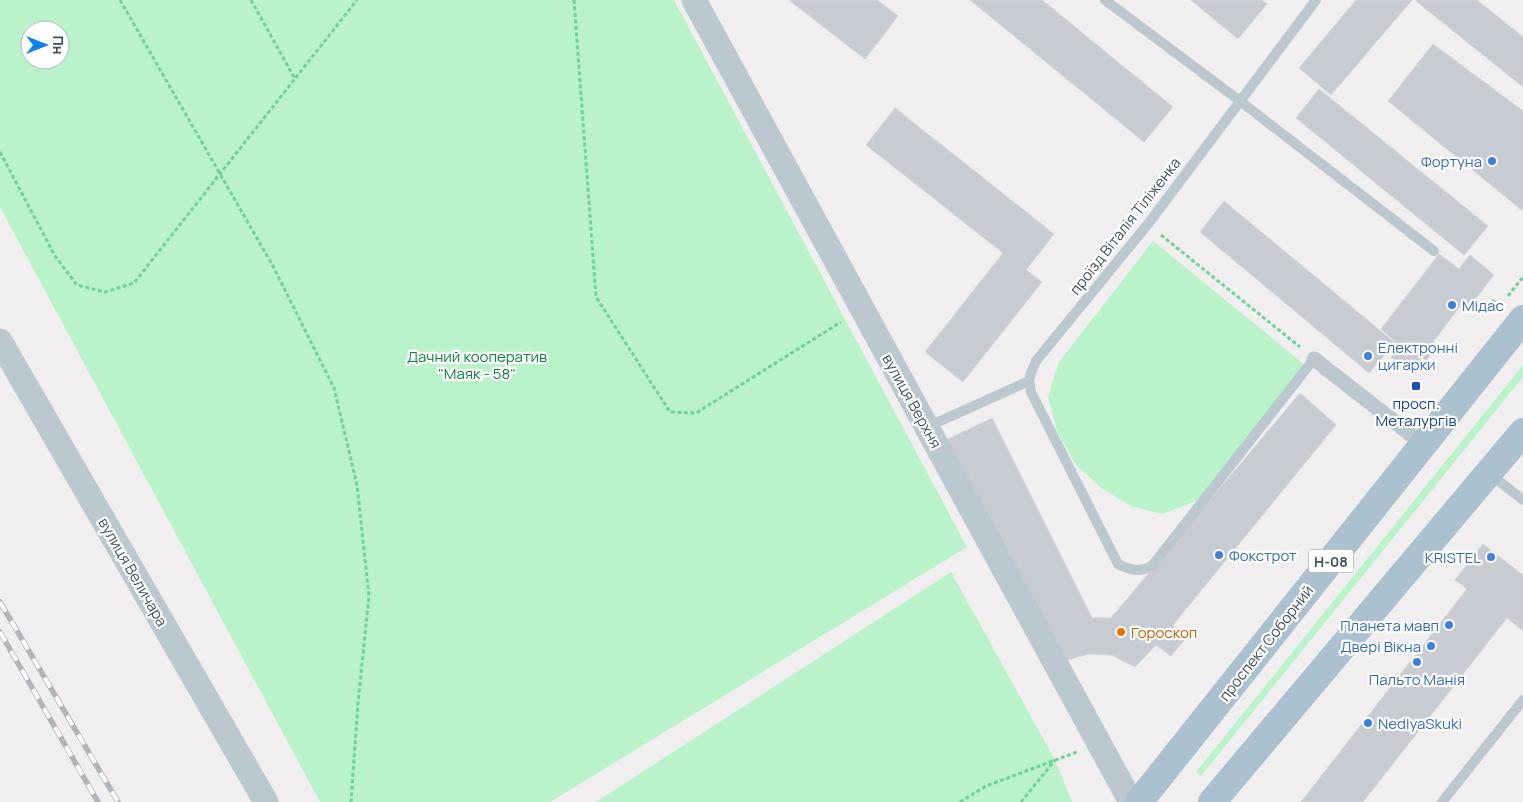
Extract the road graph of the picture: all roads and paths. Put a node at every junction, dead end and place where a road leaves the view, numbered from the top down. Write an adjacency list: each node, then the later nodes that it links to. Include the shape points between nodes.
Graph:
1 (120, 0): 11 (path)
2 (251, 0): 8 (path)
3 (358, 0): 8 (path)
4 (574, 0): 14 (path, via 596,297 670,412 696,413)
5 (694, 0): 14 (street, вулиця Верхня)
6 (1104, 0): 9 (lane)
7 (1316, 0): 9 (lane, проїзд Віталія Тіліженка)
8 (295, 79): 11 (path)
9 (1240, 101): 12 (lane, проїзд Віталія Тіліженка); 13 (lane)
10 (0, 152): 11 (path, via 55,256 77,285 104,292 134,283)
11 (220, 174): 28 (path, via 273,266 334,388 357,485 370,596)
12 (1148, 224): 17 (path); 18 (lane, проїзд Віталія Тіліженка, via 1036,361)
13 (1434, 250)
14 (862, 309): 19 (street, вулиця Верхня)
15 (1523, 319): 21 (main road, проспект Соборний / Н-08)
16 (0, 341): 27 (street, вулиця Величара)
17 (1314, 358): 18 (lane, via 1152,566 1136,571 1118,564 1031,392); 21 (street)
18 (1030, 381): 19 (lane)
19 (927, 427): 31 (street, вулиця Верхня)
20 (1523, 432): 22 (main road)
21 (1423, 444): 32 (main road, проспект Соборний / Н-08)
22 (1489, 473): 23 (lane); 33 (main road)
23 (1523, 500)
24 (1523, 700): 34 (lane)
25 (1083, 750): 26 (path)
26 (1055, 760): 29 (path, via 986,786); 30 (path)
27 (266, 802)
28 (351, 802)
29 (960, 802)
30 (1020, 802)
31 (1132, 802)
32 (1139, 802)
33 (1212, 802)
34 (1442, 802)

